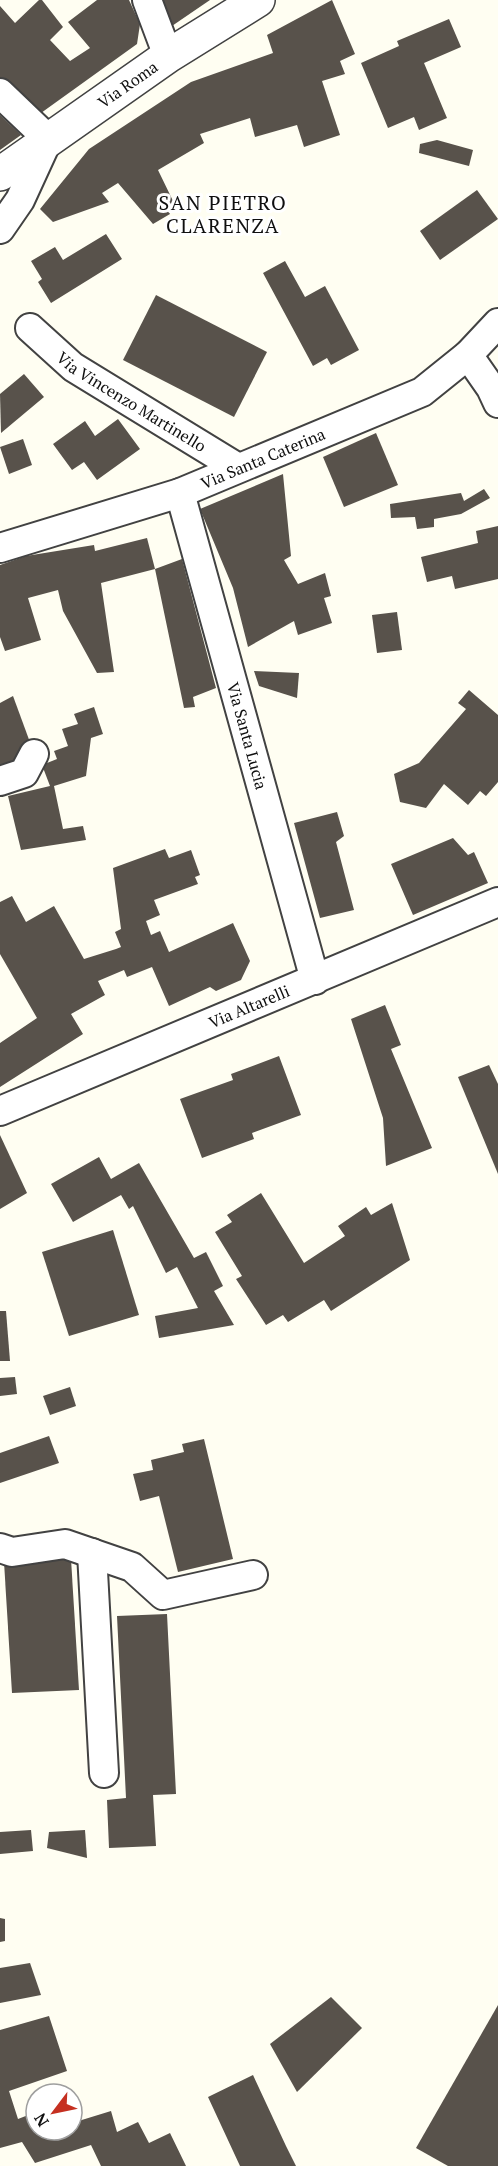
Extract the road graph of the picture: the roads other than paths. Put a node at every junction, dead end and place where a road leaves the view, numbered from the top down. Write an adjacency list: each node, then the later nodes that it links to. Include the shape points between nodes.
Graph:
1 (147, 0): 3 (street)
2 (258, 0): 3 (street, Via Roma)
3 (168, 56): 5 (street, Via Roma)
4 (0, 93): 5 (street)
5 (48, 139): 6 (street, Via Roma); 7 (street, via 20,200)
6 (0, 174)
7 (0, 229)
8 (498, 323): 10 (street, Via Santa Caterina)
9 (30, 328): 12 (street, Via Vincenzo Martinello, via 73,367)
10 (468, 356): 11 (street); 12 (street, Via Santa Caterina, via 422,392)
11 (498, 403)
12 (238, 468): 13 (street, Via Santa Caterina)
13 (180, 493): 14 (street, Via Santa Caterina); 18 (street, Via Santa Lucia)
14 (0, 548)
15 (34, 754): 16 (street, via 24,773)
16 (0, 781)
17 (498, 902): 18 (street, Via Altarelli)
18 (315, 980): 19 (street, Via Altarelli)
19 (0, 1111)
20 (0, 1548): 21 (street, via 12,1552 65,1544)
21 (92, 1553): 22 (street, via 132,1567 163,1595); 23 (street)
22 (253, 1575)
23 (104, 1773)

